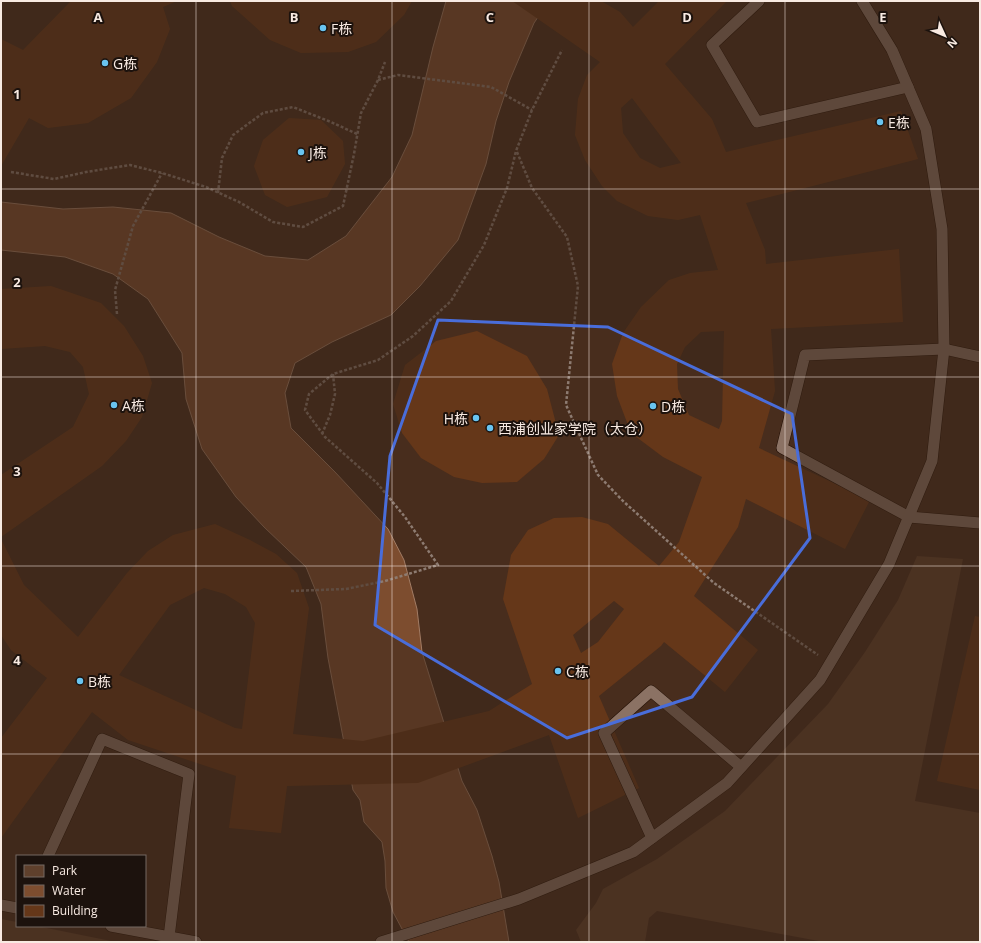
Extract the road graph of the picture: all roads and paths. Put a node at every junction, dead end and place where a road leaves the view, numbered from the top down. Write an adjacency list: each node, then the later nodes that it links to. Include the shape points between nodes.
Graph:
1 (759, 1): 6 (lane, via 712,45 757,122)
2 (862, 1): 6 (lane, via 892,50)
3 (562, 50): 7 (path)
4 (385, 62): 5 (path)
5 (378, 80): 7 (path, via 398,75 491,88); 8 (path, via 361,114)
6 (908, 88): 14 (lane, via 926,129 942,229)
7 (532, 110): 9 (path)
8 (357, 134): 12 (path, via 293,107 263,113 233,135 222,158); 12 (path, via 343,206 303,227 272,222 239,202)
9 (516, 151): 16 (path, via 507,188 484,246 451,301 413,336 378,360); 21 (path, via 532,188 567,237 578,286 566,405 598,475 714,584)
10 (11, 172): 11 (path, via 54,179 130,165)
11 (162, 173): 12 (path); 13 (path, via 133,226 115,290)
12 (218, 193)
13 (117, 314)
14 (944, 349): 15 (lane); 18 (lane, via 932,461); 18 (lane, via 805,355 782,448)
15 (980, 358)
16 (333, 374): 17 (path, via 335,394); 17 (path, via 309,394 305,410)
17 (322, 434): 20 (path, via 377,483 405,517 438,565 385,581 346,589)
18 (909, 517): 19 (lane); 21 (lane, via 889,564)
19 (980, 523)
20 (291, 591)
21 (830, 663): 22 (lane, via 820,680)
22 (742, 767): 23 (lane, via 727,783); 23 (lane, via 651,691 604,733)
23 (652, 838): 30 (lane, via 633,852 519,899)
24 (48, 855): 28 (lane, via 102,739 189,774)
25 (1, 905): 26 (lane)
26 (16, 908)
27 (116, 927): 28 (lane)
28 (169, 937): 29 (lane)
29 (196, 942)
30 (381, 942)

